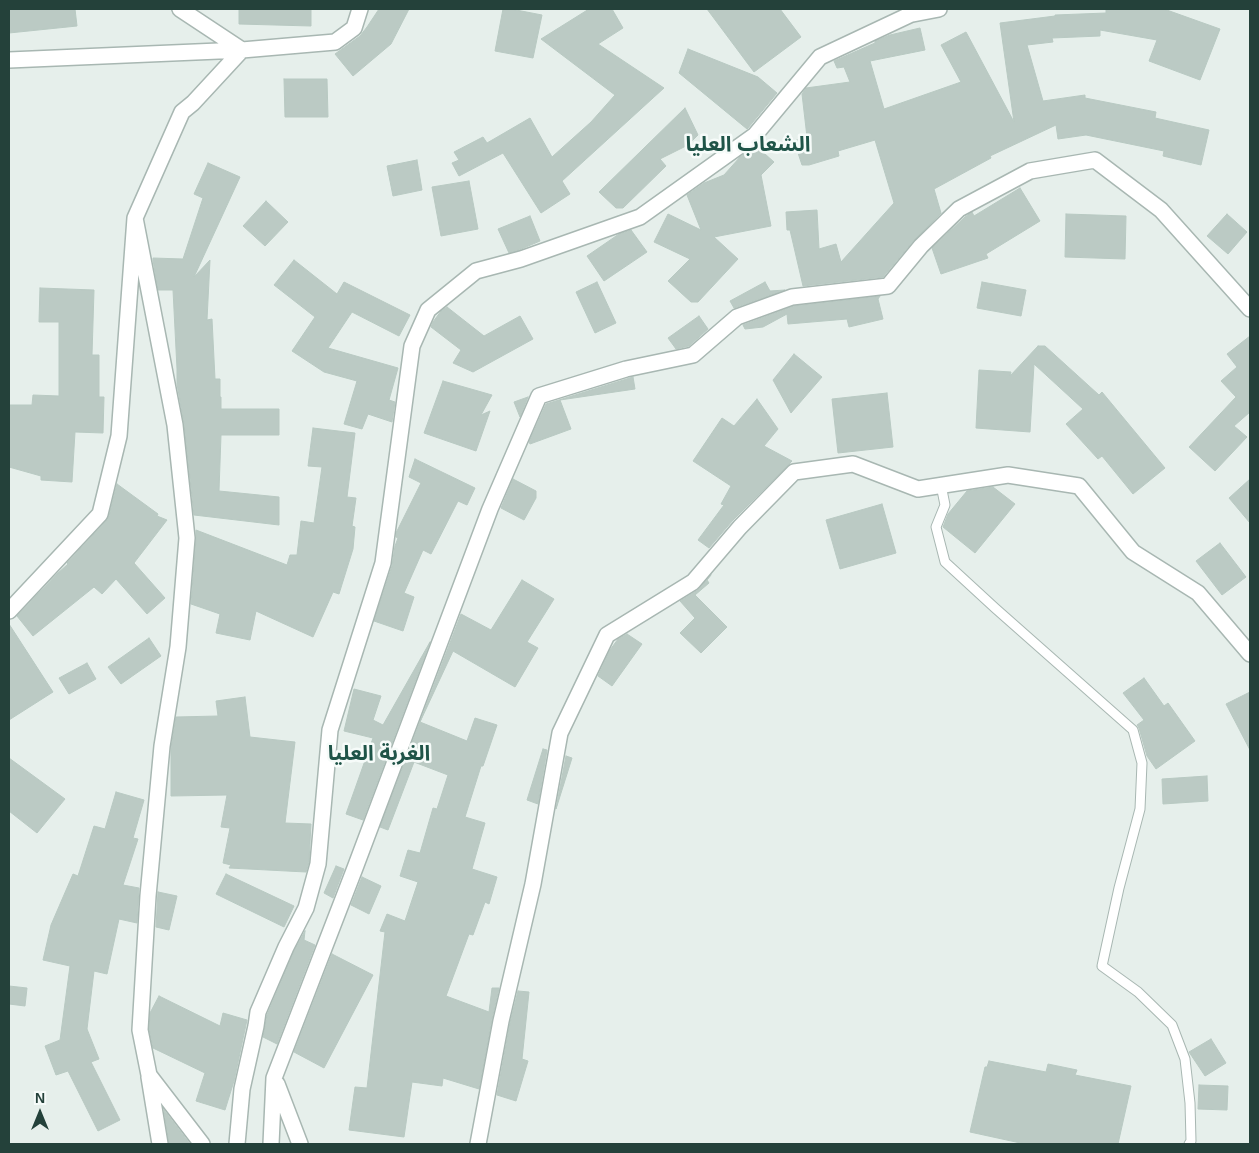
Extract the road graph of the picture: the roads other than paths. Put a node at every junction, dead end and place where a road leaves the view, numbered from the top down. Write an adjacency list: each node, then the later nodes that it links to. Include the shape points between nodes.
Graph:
1 (180, 9): 5 (street)
2 (360, 9): 5 (street, via 354,28 334,42)
3 (939, 9): 4 (street)
4 (916, 12): 16 (street, via 820,57 755,135 640,216 521,260 476,271 428,310 412,346 383,563 330,730 318,864 306,908 258,1012 242,1089)
5 (242, 50): 6 (street); 7 (street, via 182,112)
6 (9, 60)
7 (134, 218): 10 (street, via 119,436 100,514); 12 (street, via 175,425 187,538 178,647 162,746 148,896 140,1030)
8 (1250, 309): 13 (street, via 1162,210 1095,160 1030,171 959,209 921,246 888,286 792,297 737,318 693,355 626,369 539,396 490,509)
9 (941, 485): 11 (street, via 1008,474 1079,486 1133,552 1198,593); 19 (street, via 918,489 852,464 794,472 740,527 693,582 607,635 560,733 533,884 501,1021); 20 (lane, via 945,505 936,527 945,562 1133,730 1142,763 1140,809 1102,966 1138,992 1172,1025 1186,1059)
10 (9, 611)
11 (1250, 654)
12 (149, 1075): 14 (street); 15 (street)
13 (274, 1078): 17 (street); 18 (street)
14 (160, 1144)
15 (202, 1144)
16 (237, 1144)
17 (271, 1144)
18 (300, 1144)
19 (478, 1144)
20 (1189, 1144)

